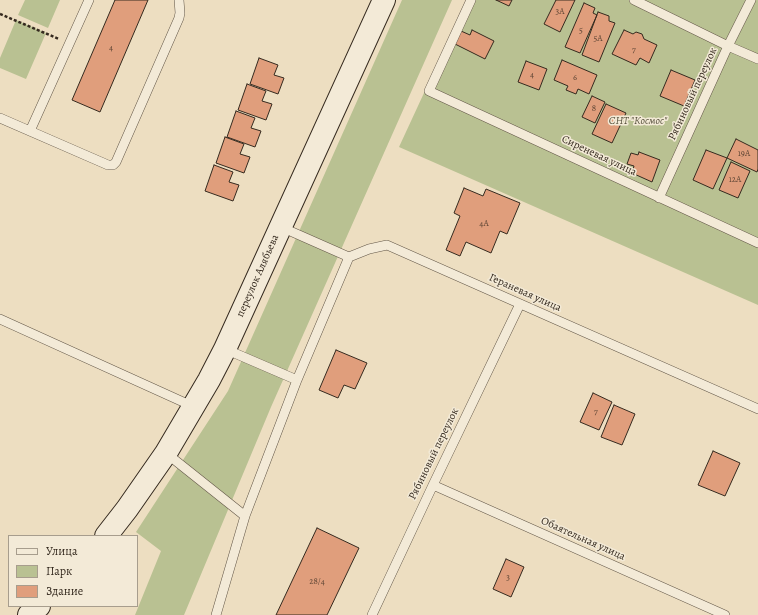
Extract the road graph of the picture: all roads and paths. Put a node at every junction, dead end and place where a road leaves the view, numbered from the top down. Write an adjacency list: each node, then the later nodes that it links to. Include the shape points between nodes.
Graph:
1 (89, 0): 8 (lane)
2 (179, 0): 12 (lane, via 179,18 113,165)
3 (384, 0): 14 (main road, переулок Алябьева)
4 (471, 0): 13 (lane, Сиреневая улица, via 429,91)
5 (634, 0): 9 (lane)
6 (751, 0): 9 (lane, Рябиновый переулок)
7 (0, 14): 8 (path)
8 (70, 43): 12 (lane)
9 (728, 46): 10 (lane); 13 (lane, Рябиновый переулок)
10 (758, 59)
11 (0, 118): 12 (lane)
12 (30, 131)
13 (659, 198): 15 (lane, Сиреневая улица)
14 (280, 226): 16 (lane); 19 (main road, переулок Алябьева)
15 (758, 243)
16 (349, 257): 17 (lane, Гераневая улица, via 388,245); 20 (lane)
17 (520, 304): 22 (lane, Гераневая улица); 24 (lane, Рябиновый переулок)
18 (0, 319): 21 (lane)
19 (225, 349): 20 (lane); 21 (main road, переулок Алябьева)
20 (297, 380): 25 (lane)
21 (192, 406): 23 (main road, переулок Алябьева)
22 (758, 409)
23 (166, 453): 25 (lane); 26 (main road, переулок Алябьева)
24 (432, 485): 30 (lane, Рябиновый переулок); 31 (lane, Обаятельная улица)
25 (245, 516): 29 (lane)
26 (107, 535)
27 (38, 607): 28 (main road)
28 (29, 615)
29 (216, 615)
30 (372, 615)
31 (724, 615)

